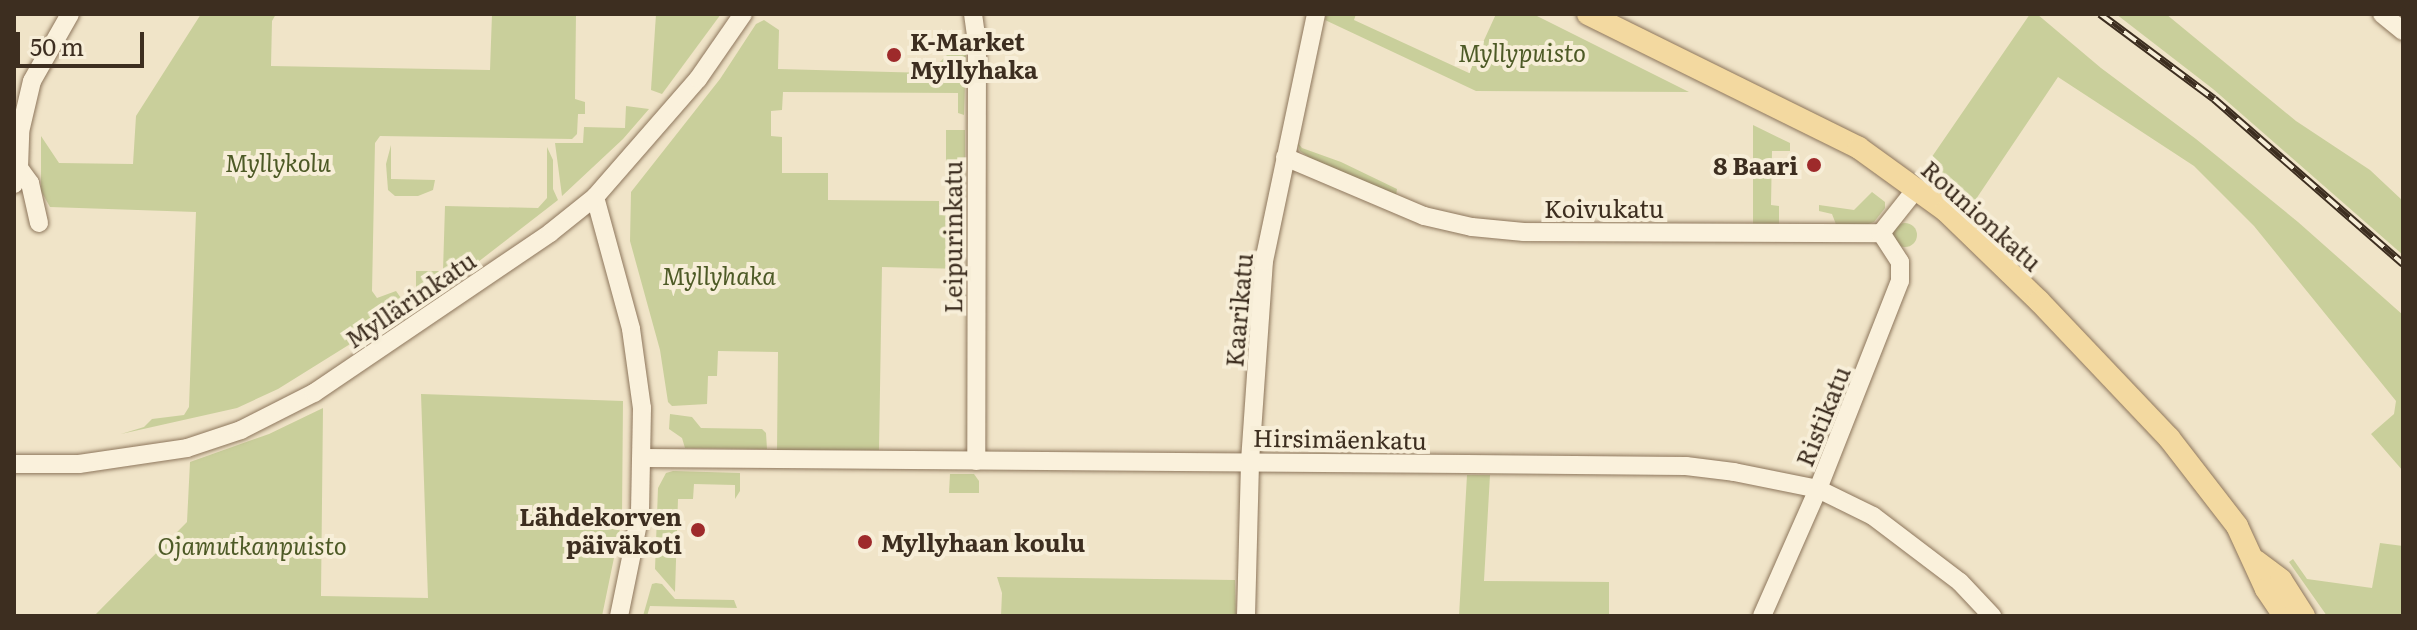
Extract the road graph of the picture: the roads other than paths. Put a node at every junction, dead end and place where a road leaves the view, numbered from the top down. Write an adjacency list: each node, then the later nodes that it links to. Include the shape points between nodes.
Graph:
1 (70, 14): 9 (street)
2 (743, 14): 13 (street, Myllärinkatu, via 698,79)
3 (973, 14): 17 (street, Leipurinkatu)
4 (1316, 14): 10 (street, Kaarikatu)
5 (1588, 14): 12 (main road, Rounionkatu, via 1859,148)
6 (2382, 14): 7 (street)
7 (2403, 31)
8 (14, 72): 9 (street)
9 (32, 81): 11 (street)
10 (1285, 157): 15 (street, Koivukatu, via 1424,216 1472,227 1603,234); 18 (street, Kaarikatu, via 1264,261)
11 (16, 176): 14 (street, via 30,183)
12 (1916, 189): 15 (street); 21 (main road, Rounionkatu, via 1946,211 2121,384 2210,489)
13 (595, 197): 16 (street, via 631,329); 19 (street, Myllärinkatu, via 314,393 241,430 132,458)
14 (39, 223)
15 (1881, 233): 20 (street, Ristikatu, via 1900,262 1900,281)
16 (643, 458): 17 (street, Hirsimäenkatu); 22 (street, via 640,514)
17 (976, 461): 18 (street, Hirsimäenkatu)
18 (1250, 461): 20 (street, Hirsimäenkatu, via 1686,466); 23 (street, Kaarikatu)
19 (14, 464)
20 (1818, 489): 24 (street, Ristikatu); 25 (street, Hirsimäenkatu, via 1897,532 1960,582)
21 (2255, 561): 26 (main road, Rounionkatu); 27 (main road, Rounionkatu, via 2281,580)
22 (619, 616)
23 (1246, 616)
24 (1762, 616)
25 (1992, 616)
26 (2284, 616)
27 (2304, 616)

